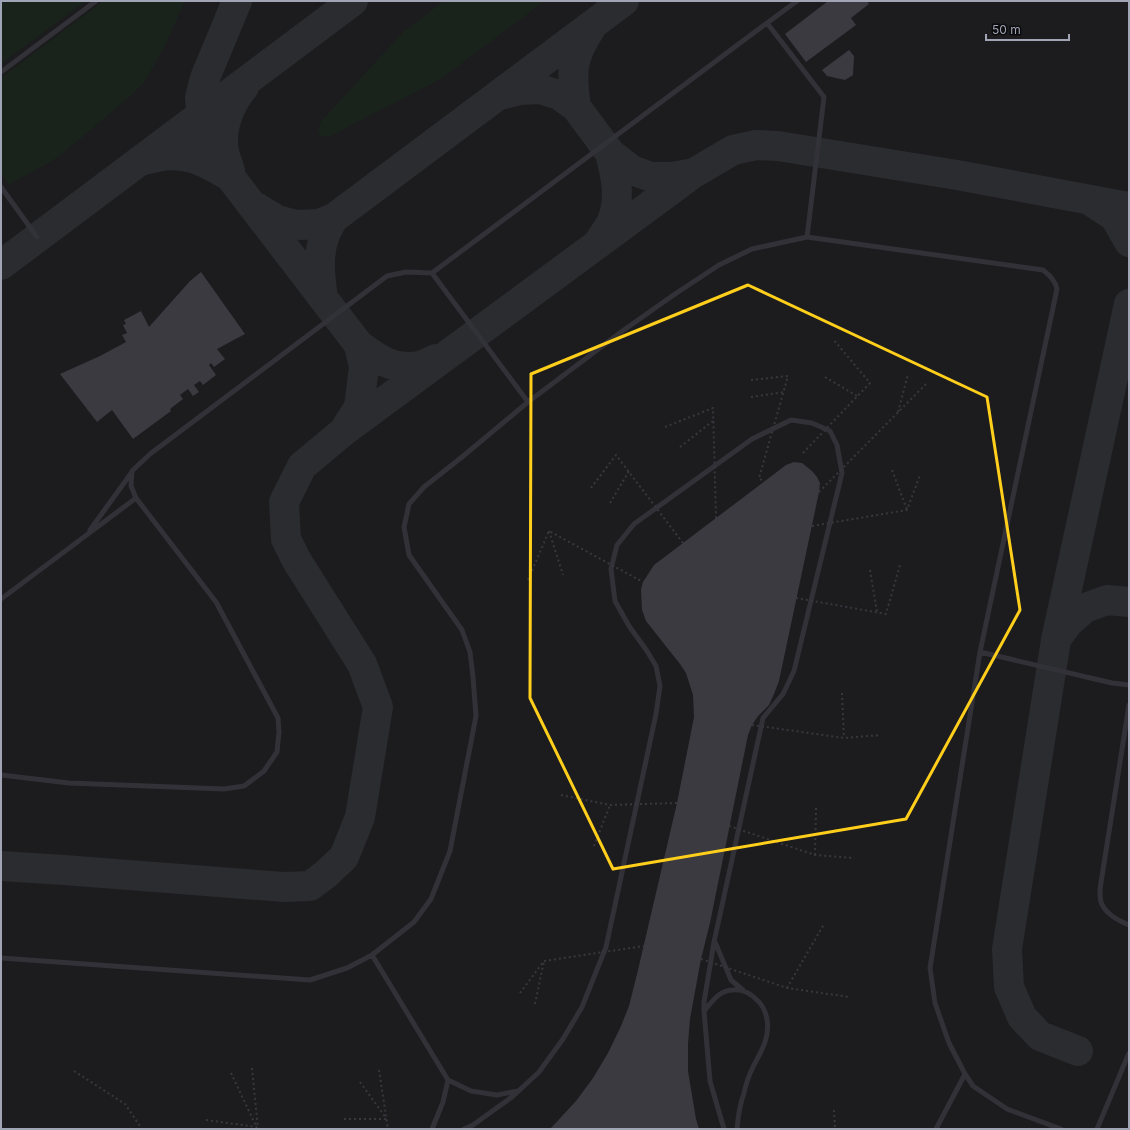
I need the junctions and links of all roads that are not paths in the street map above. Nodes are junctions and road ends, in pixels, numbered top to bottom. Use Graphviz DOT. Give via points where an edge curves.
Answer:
graph roads {
  1 [pos="96,1"];
  2 [pos="797,1"];
  3 [pos="767,23"];
  4 [pos="1,72"];
  5 [pos="1,187"];
  6 [pos="38,237"];
  7 [pos="807,237"];
  8 [pos="432,273"];
  9 [pos="528,402"];
  10 [pos="132,471"];
  11 [pos="136,498"];
  12 [pos="87,535"];
  13 [pos="1,598"];
  14 [pos="980,652"];
  15 [pos="1129,685"];
  16 [pos="1129,705"];
  17 [pos="1,775"];
  18 [pos="1129,926"];
  19 [pos="714,942"];
  20 [pos="372,955"];
  21 [pos="1,958"];
  22 [pos="743,990"];
  23 [pos="704,1011"];
  24 [pos="1129,1053"];
  25 [pos="965,1074"];
  26 [pos="448,1080"];
  27 [pos="518,1091"];
  28 [pos="432,1129"];
  29 [pos="464,1129"];
  30 [pos="724,1129"];
  31 [pos="737,1129"];
  32 [pos="936,1129"];
  33 [pos="1061,1129"];
  34 [pos="1097,1129"];
  1 -- 4 [label="lane"];
  2 -- 3 [label="lane"];
  3 -- 7 [label="lane" via="824,97"];
  3 -- 8 [label="lane"];
  5 -- 6 [label="lane"];
  7 -- 9 [label="lane" via="752,249 719,265 621,332"];
  7 -- 14 [label="lane" via="1043,270 1055,282 1057,289"];
  8 -- 9 [label="lane"];
  8 -- 10 [label="lane" via="406,272 387,276 150,454"];
  9 -- 20 [label="lane" via="424,487 409,504 404,527 409,555 462,630 470,652 476,716 450,851 431,898 414,922"];
  10 -- 11 [label="lane" via="131,486"];
  10 -- 12 [label="lane"];
  11 -- 12 [label="lane"];
  11 -- 17 [label="lane" via="216,602 278,718 277,752 264,771 244,786 224,789 68,783"];
  12 -- 13 [label="lane"];
  14 -- 15 [label="lane"];
  14 -- 25 [label="lane" via="930,968 935,1003 949,1043"];
  16 -- 18 [label="lane" via="1100,889 1101,902 1109,913"];
  19 -- 22 [label="lane" via="730,980"];
  19 -- 23 [label="lane"];
  19 -- 27 [label="lane" via="763,718 783,694 794,671 842,473 837,445 830,431 812,423 791,420 752,439 634,524 617,545 611,569 615,601 656,666 660,686 656,714 606,947 582,1007 563,1039 539,1072"];
  20 -- 21 [label="lane" via="347,968 310,980"];
  20 -- 26 [label="lane"];
  22 -- 23 [label="lane" via="722,992"];
  22 -- 31 [label="lane" via="761,1003 768,1026 766,1042 743,1094"];
  23 -- 30 [label="lane" via="710,1080"];
  24 -- 34 [label="lane"];
  25 -- 32 [label="lane"];
  25 -- 33 [label="lane" via="973,1086 1007,1108"];
  26 -- 27 [label="lane" via="471,1091 497,1094"];
  26 -- 28 [label="lane" via="443,1102"];
  27 -- 29 [label="lane"];
}
